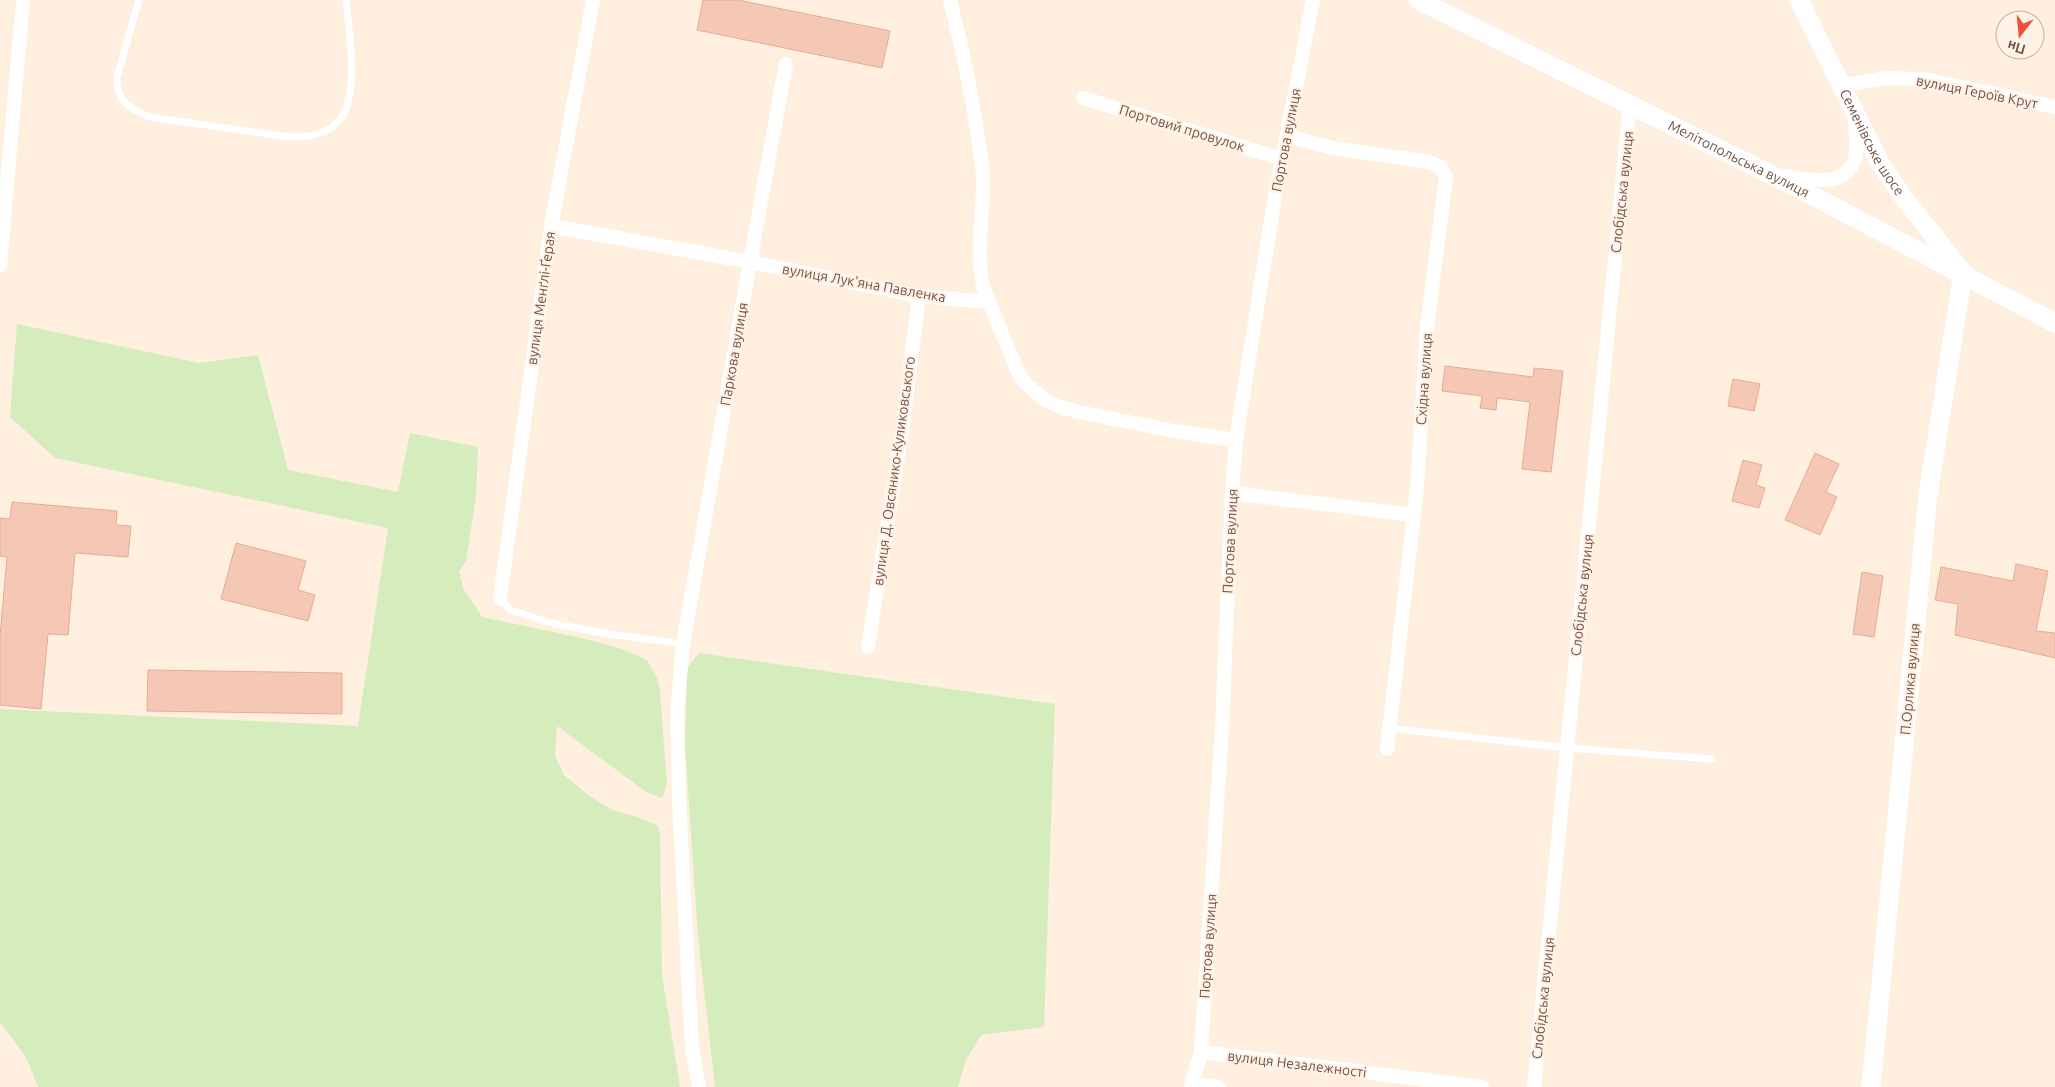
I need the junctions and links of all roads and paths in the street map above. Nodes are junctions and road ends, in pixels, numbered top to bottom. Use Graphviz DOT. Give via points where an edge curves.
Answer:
graph roads {
  1 [pos="23,0"];
  2 [pos="139,0"];
  3 [pos="346,0"];
  4 [pos="593,0"];
  5 [pos="950,0"];
  6 [pos="1313,0"];
  7 [pos="1418,0"];
  8 [pos="1799,0"];
  9 [pos="786,64"];
  10 [pos="1840,86"];
  11 [pos="1082,98"];
  12 [pos="1630,104"];
  13 [pos="2055,107"];
  14 [pos="1853,112"];
  15 [pos="1286,136"];
  16 [pos="1282,159"];
  17 [pos="1771,174"];
  18 [pos="551,226"];
  19 [pos="750,262"];
  20 [pos="0,265"];
  21 [pos="1963,274"];
  22 [pos="919,296"];
  23 [pos="990,302"];
  24 [pos="2055,323"];
  25 [pos="1236,440"];
  26 [pos="1232,493"];
  27 [pos="1413,515"];
  28 [pos="500,598"];
  29 [pos="683,644"];
  30 [pos="868,646"];
  31 [pos="1389,728"];
  32 [pos="1567,748"];
  33 [pos="1387,749"];
  34 [pos="1712,759"];
  35 [pos="1201,1052"];
  36 [pos="1191,1085"];
  37 [pos="699,1087"];
  38 [pos="1219,1087"];
  39 [pos="1482,1087"];
  40 [pos="1534,1087"];
  41 [pos="1871,1087"];
  1 -- 20 [label="street"];
  2 -- 3 [label="lane" via="117,77 121,98 129,107 149,117 309,137 325,132 337,123 350,94 352,57"];
  4 -- 18 [label="street, вулиця Менґлі-Ґерая"];
  5 -- 23 [label="street" via="982,168 980,247 983,284"];
  6 -- 15 [label="street, Портова вулиця"];
  7 -- 12 [label="street, Мелітопольська вулиця"];
  8 -- 10 [label="street, Семенівське шосе"];
  9 -- 19 [label="street, Паркова вулиця"];
  10 -- 13 [label="street, вулиця Героїв Крут" via="1886,78 1925,79"];
  10 -- 14 [label="street, Семенівське шосе"];
  11 -- 16 [label="street, Портовий провулок"];
  12 -- 17 [label="street, Мелітопольська вулиця"];
  12 -- 32 [label="street, Слобідська вулиця"];
  14 -- 17 [label="street" via="1856,154 1853,163 1840,177 1822,181"];
  14 -- 21 [label="street, Семенівське шосе" via="1881,165"];
  15 -- 16 [label="street, Портова вулиця"];
  15 -- 27 [label="street, Східна вулиця" via="1332,148 1429,162 1444,172 1446,185 1427,327"];
  16 -- 25 [label="street, Портова вулиця"];
  17 -- 21 [label="street, Мелітопольська вулиця"];
  18 -- 19 [label="street, вулиця Лук'яна Павленка"];
  18 -- 28 [label="street, вулиця Менґлі-Ґерая"];
  19 -- 22 [label="street, вулиця Лук'яна Павленка"];
  19 -- 29 [label="street, Паркова вулиця"];
  21 -- 24 [label="street, Мелітопольська вулиця"];
  21 -- 41 [label="street, П.Орлика вулиця" via="1928,495"];
  22 -- 23 [label="street, вулиця Лук'яна Павленка"];
  22 -- 30 [label="street, вулиця Д. Овсянико-Куликовського"];
  23 -- 25 [label="street" via="1018,372 1025,383 1045,400 1079,412 1174,432"];
  25 -- 26 [label="street, Портова вулиця"];
  26 -- 27 [label="street"];
  26 -- 35 [label="street, Портова вулиця" via="1222,728"];
  27 -- 31 [label="street, Східна вулиця"];
  28 -- 29 [label="lane" via="510,610 551,623"];
  29 -- 37 [label="street, Паркова вулиця" via="677,713 679,800 692,1047"];
  31 -- 32 [label="lane"];
  31 -- 33 [label="street, Східна вулиця"];
  32 -- 34 [label="lane"];
  32 -- 40 [label="street, Слобідська вулиця"];
  35 -- 36 [label="street, Портова вулиця"];
  35 -- 39 [label="street, вулиця Незалежності"];
  36 -- 38 [label="street"];
}
